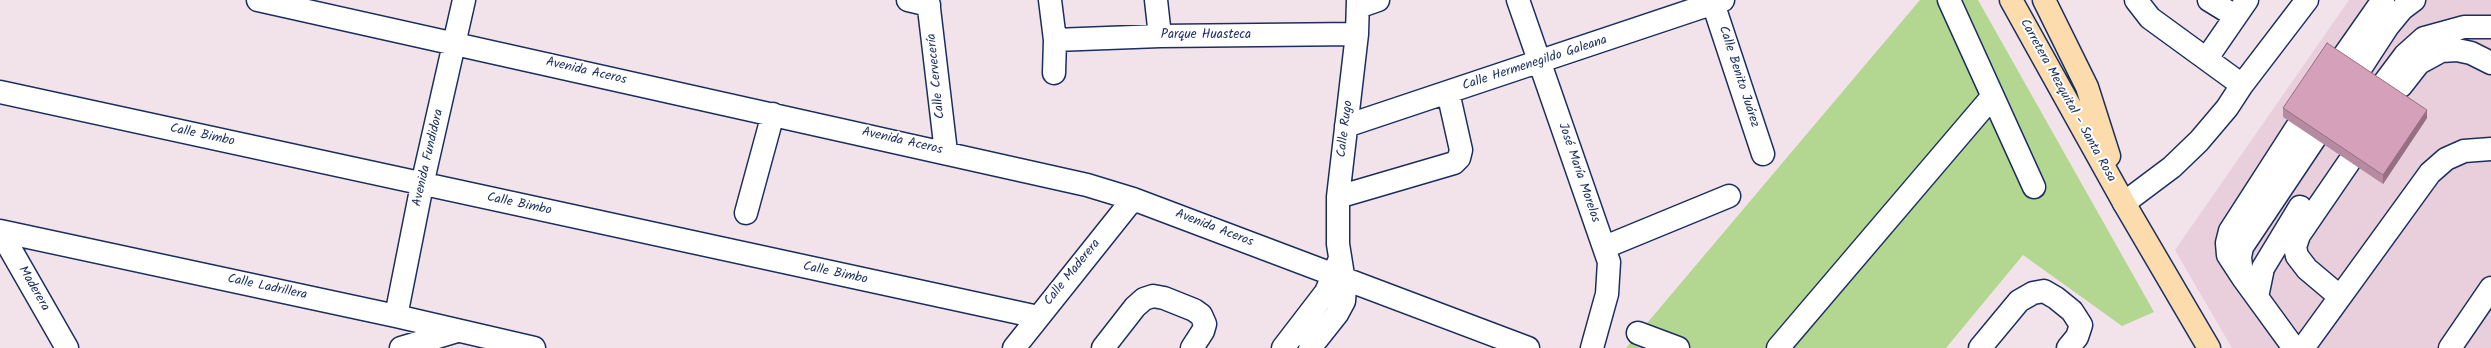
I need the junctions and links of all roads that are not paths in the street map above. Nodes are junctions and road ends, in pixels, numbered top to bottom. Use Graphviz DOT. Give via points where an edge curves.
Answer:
graph roads {
  1 [pos="258,0"];
  2 [pos="464,0"];
  3 [pos="908,0"];
  4 [pos="1050,0"];
  5 [pos="1156,0"];
  6 [pos="1518,0"];
  7 [pos="1949,0"];
  8 [pos="2011,0"];
  9 [pos="2044,0"];
  10 [pos="2136,0"];
  11 [pos="2209,0"];
  12 [pos="2307,0"];
  13 [pos="2383,0"];
  14 [pos="2414,0"];
  15 [pos="1717,1"];
  16 [pos="929,2"];
  17 [pos="1365,2"];
  18 [pos="2241,8"];
  19 [pos="2491,27"];
  20 [pos="1357,34"];
  21 [pos="1160,36"];
  22 [pos="1055,40"];
  23 [pos="455,43"];
  24 [pos="2207,58"];
  25 [pos="1539,62"];
  26 [pos="2491,63"];
  27 [pos="1054,73"];
  28 [pos="2242,85"];
  29 [pos="0,92"];
  30 [pos="1448,92"];
  31 [pos="1992,97"];
  32 [pos="773,114"];
  33 [pos="1346,126"];
  34 [pos="2306,133"];
  35 [pos="2491,149"];
  36 [pos="946,152"];
  37 [pos="1763,154"];
  38 [pos="422,184"];
  39 [pos="2034,187"];
  40 [pos="1729,196"];
  41 [pos="1338,197"];
  42 [pos="1133,199"];
  43 [pos="2124,203"];
  44 [pos="746,212"];
  45 [pos="0,231"];
  46 [pos="1605,247"];
  47 [pos="1339,270"];
  48 [pos="2491,288"];
  49 [pos="2340,296"];
  50 [pos="2257,297"];
  51 [pos="396,316"];
  52 [pos="1038,317"];
  53 [pos="458,331"];
  54 [pos="1638,332"];
  55 [pos="62,347"];
  56 [pos="401,348"];
  57 [pos="534,348"];
  58 [pos="1014,348"];
  59 [pos="1104,348"];
  60 [pos="1192,348"];
  61 [pos="1283,348"];
  62 [pos="1310,348"];
  63 [pos="1528,348"];
  64 [pos="1592,348"];
  65 [pos="1678,348"];
  66 [pos="1778,348"];
  67 [pos="1980,348"];
  68 [pos="2068,348"];
  69 [pos="2209,348"];
  70 [pos="2294,348"];
  71 [pos="2303,348"];
  72 [pos="2450,348"];
  1 -- 23 [label="street, Avenida Aceros"];
  2 -- 23 [label="street, Avenida Fundidora"];
  3 -- 16 [label="street"];
  4 -- 22 [label="street"];
  5 -- 21 [label="street"];
  6 -- 25 [label="street, José María Morelos"];
  7 -- 31 [label="street"];
  8 -- 43 [label="main road, Carretera Mezquital - Santa Rosa"];
  9 -- 43 [label="main road, Carretera Mezquital - Santa Rosa" via="2087,87"];
  10 -- 24 [label="street" via="2150,18"];
  11 -- 18 [label="street"];
  12 -- 28 [label="street"];
  13 -- 14 [label="street" via="2349,66 2402,9"];
  15 -- 25 [label="street, Calle Hermenegildo Galeana"];
  15 -- 37 [label="street, Calle Benito Juárez"];
  16 -- 36 [label="street, Calle Cervecería"];
  17 -- 20 [label="street, Calle Rugo"];
  18 -- 24 [label="street"];
  19 -- 26 [label="street" via="2464,28 2424,38 2405,55 2387,92 2419,63 2441,52 2457,50 2471,53"];
  20 -- 21 [label="street, Parque Huasteca"];
  20 -- 33 [label="street, Calle Rugo"];
  21 -- 22 [label="street, Parque Huasteca"];
  22 -- 27 [label="street"];
  23 -- 32 [label="street, Avenida Aceros"];
  23 -- 38 [label="street, Avenida Fundidora"];
  24 -- 28 [label="street"];
  25 -- 30 [label="street, Calle Hermenegildo Galeana"];
  25 -- 46 [label="street, José María Morelos"];
  28 -- 43 [label="street" via="2227,108 2199,141 2172,167"];
  29 -- 38 [label="street, Calle Bimbo"];
  30 -- 33 [label="street, Calle Hermenegildo Galeana"];
  30 -- 41 [label="street" via="1461,150 1459,158 1454,163"];
  31 -- 39 [label="street"];
  31 -- 66 [label="street"];
  32 -- 36 [label="street, Avenida Aceros"];
  32 -- 44 [label="street"];
  33 -- 41 [label="street, Calle Rugo"];
  34 -- 50 [label="street" via="2230,231 2228,255"];
  35 -- 49 [label="street" via="2464,151 2446,159 2430,173"];
  36 -- 42 [label="street, Avenida Aceros" via="1087,185"];
  38 -- 51 [label="street, Avenida Fundidora"];
  38 -- 52 [label="street, Calle Bimbo"];
  40 -- 46 [label="street"];
  41 -- 47 [label="street, Calle Rugo"];
  42 -- 47 [label="street, Avenida Aceros"];
  42 -- 52 [label="street, Calle Maderera"];
  43 -- 69 [label="main road, Carretera Mezquital - Santa Rosa"];
  45 -- 51 [label="street, Calle Ladrillera"];
  45 -- 55 [label="street, Maderera"];
  46 -- 64 [label="street, José María Morelos" via="1610,278"];
  47 -- 61 [label="street" via="1326,292"];
  47 -- 62 [label="street, Calle Rugo" via="1344,301 1338,314"];
  47 -- 63 [label="street, Avenida Aceros"];
  48 -- 72 [label="street"];
  49 -- 50 [label="street" via="2307,268 2297,256 2295,247 2343,157 2269,255 2263,268"];
  49 -- 71 [label="street"];
  50 -- 70 [label="street"];
  51 -- 53 [label="street, Calle Ladrillera"];
  52 -- 58 [label="street, Calle Maderera"];
  53 -- 56 [label="street"];
  53 -- 57 [label="street, Calle Ladrillera"];
  54 -- 65 [label="street"];
  59 -- 60 [label="street" via="1135,307 1144,298 1153,296 1164,298 1201,315 1205,324 1204,331"];
  67 -- 68 [label="street" via="2019,301 2033,293 2044,291 2072,311 2081,325 2077,337"];
}
